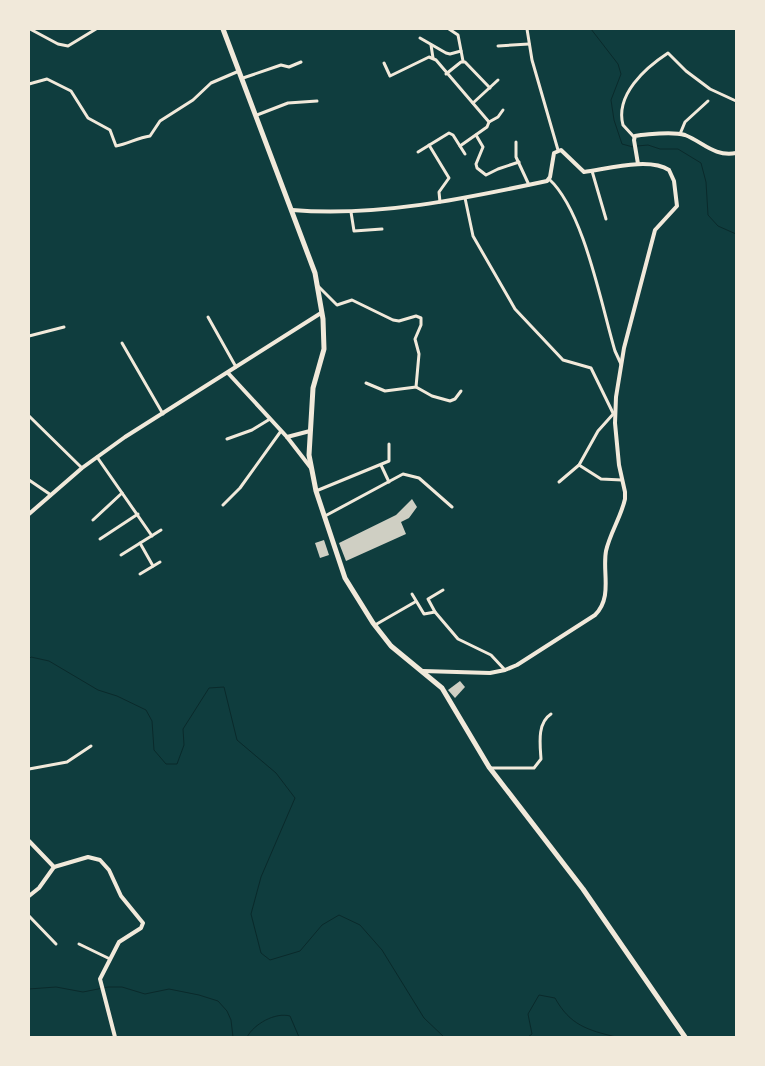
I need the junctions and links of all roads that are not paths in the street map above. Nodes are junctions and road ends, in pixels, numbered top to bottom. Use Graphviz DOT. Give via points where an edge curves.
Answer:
graph roads {
  1 [pos="30,29"];
  2 [pos="96,29"];
  3 [pos="223,29"];
  4 [pos="449,29"];
  5 [pos="527,29"];
  6 [pos="83,30"];
  7 [pos="86,35"];
  8 [pos="420,38"];
  9 [pos="529,44"];
  10 [pos="431,45"];
  11 [pos="498,46"];
  12 [pos="461,51"];
  13 [pos="433,58"];
  14 [pos="463,61"];
  15 [pos="301,62"];
  16 [pos="384,63"];
  17 [pos="239,70"];
  18 [pos="446,74"];
  19 [pos="243,78"];
  20 [pos="498,80"];
  21 [pos="29,84"];
  22 [pos="490,88"];
  23 [pos="317,101"];
  24 [pos="708,101"];
  25 [pos="736,101"];
  26 [pos="473,103"];
  27 [pos="503,110"];
  28 [pos="257,115"];
  29 [pos="488,122"];
  30 [pos="680,134"];
  31 [pos="476,135"];
  32 [pos="634,137"];
  33 [pos="516,142"];
  34 [pos="429,145"];
  35 [pos="460,146"];
  36 [pos="558,150"];
  37 [pos="418,152"];
  38 [pos="736,153"];
  39 [pos="465,154"];
  40 [pos="519,162"];
  41 [pos="638,164"];
  42 [pos="592,171"];
  43 [pos="549,179"];
  44 [pos="529,185"];
  45 [pos="465,198"];
  46 [pos="440,202"];
  47 [pos="292,210"];
  48 [pos="351,212"];
  49 [pos="606,219"];
  50 [pos="382,229"];
  51 [pos="318,286"];
  52 [pos="321,313"];
  53 [pos="208,317"];
  54 [pos="64,327"];
  55 [pos="29,336"];
  56 [pos="122,343"];
  57 [pos="622,365"];
  58 [pos="236,367"];
  59 [pos="228,373"];
  60 [pos="366,384"];
  61 [pos="416,387"];
  62 [pos="461,391"];
  63 [pos="614,412"];
  64 [pos="163,414"];
  65 [pos="29,416"];
  66 [pos="270,419"];
  67 [pos="281,431"];
  68 [pos="310,431"];
  69 [pos="287,437"];
  70 [pos="227,439"];
  71 [pos="389,444"];
  72 [pos="97,457"];
  73 [pos="381,465"];
  74 [pos="579,465"];
  75 [pos="82,468"];
  76 [pos="311,468"];
  77 [pos="29,480"];
  78 [pos="622,480"];
  79 [pos="389,482"];
  80 [pos="559,482"];
  81 [pos="316,491"];
  82 [pos="122,493"];
  83 [pos="51,495"];
  84 [pos="223,505"];
  85 [pos="452,507"];
  86 [pos="29,514"];
  87 [pos="138,514"];
  88 [pos="324,516"];
  89 [pos="93,520"];
  90 [pos="161,530"];
  91 [pos="152,536"];
  92 [pos="100,539"];
  93 [pos="140,543"];
  94 [pos="121,555"];
  95 [pos="160,562"];
  96 [pos="153,566"];
  97 [pos="140,574"];
  98 [pos="443,590"];
  99 [pos="412,594"];
  100 [pos="415,602"];
  101 [pos="435,612"];
  102 [pos="375,625"];
  103 [pos="505,670"];
  104 [pos="423,671"];
  105 [pos="551,714"];
  106 [pos="91,746"];
  107 [pos="488,768"];
  108 [pos="29,769"];
  109 [pos="29,841"];
  110 [pos="54,866"];
  111 [pos="29,896"];
  112 [pos="29,916"];
  113 [pos="56,944"];
  114 [pos="79,944"];
  115 [pos="110,959"];
  116 [pos="115,1037"];
  117 [pos="686,1037"];
  1 -- 7 [label="street" via="63,46 73,44"];
  2 -- 7 [label="street"];
  3 -- 17 [label="highway"];
  4 -- 12 [label="street" via="458,35"];
  5 -- 9 [label="street"];
  6 -- 7 [label="street"];
  8 -- 10 [label="street"];
  9 -- 11 [label="street"];
  9 -- 36 [label="street"];
  10 -- 12 [label="street" via="450,54"];
  10 -- 13 [label="street"];
  12 -- 14 [label="street"];
  13 -- 16 [label="street" via="426,58 390,76"];
  13 -- 18 [label="street"];
  14 -- 18 [label="street"];
  14 -- 22 [label="street"];
  15 -- 19 [label="street" via="288,67 280,65"];
  17 -- 19 [label="highway"];
  17 -- 21 [label="street" via="211,83 193,100 160,121 150,136 116,146 110,130 88,118 67,88 47,79"];
  18 -- 26 [label="street"];
  19 -- 28 [label="highway"];
  20 -- 22 [label="street"];
  22 -- 26 [label="street"];
  23 -- 28 [label="street" via="288,103"];
  24 -- 30 [label="street" via="685,122"];
  25 -- 32 [label="street" via="710,89 686,72 668,53 638,76 623,105 623,125"];
  26 -- 29 [label="street"];
  27 -- 29 [label="street"];
  28 -- 47 [label="highway"];
  29 -- 31 [label="street" via="487,127"];
  30 -- 32 [label="street"];
  30 -- 38 [label="street" via="721,154"];
  31 -- 35 [label="street"];
  31 -- 40 [label="street" via="482,147 476,164 481,172 486,175"];
  32 -- 41 [label="street"];
  33 -- 40 [label="street" via="515,153"];
  34 -- 35 [label="street" via="449,133"];
  34 -- 37 [label="street"];
  34 -- 46 [label="street" via="449,178 439,192"];
  35 -- 39 [label="street"];
  36 -- 42 [label="street" via="564,151 581,170"];
  36 -- 43 [label="street" via="552,156"];
  40 -- 44 [label="street"];
  41 -- 42 [label="street"];
  41 -- 57 [label="street" via="668,170 678,202 653,236"];
  42 -- 49 [label="street"];
  43 -- 44 [label="street"];
  43 -- 57 [label="street" via="562,192 586,249 615,351"];
  44 -- 45 [label="street"];
  45 -- 46 [label="street"];
  45 -- 63 [label="street" via="473,236 510,303 563,360 592,368"];
  46 -- 48 [label="street"];
  47 -- 48 [label="street"];
  47 -- 51 [label="highway"];
  48 -- 50 [label="street" via="354,230"];
  51 -- 52 [label="highway"];
  51 -- 61 [label="street" via="337,305 352,300 393,320 419,316 421,325 415,339 419,354"];
  52 -- 58 [label="street"];
  52 -- 68 [label="highway" via="324,349 315,379"];
  53 -- 58 [label="street"];
  54 -- 55 [label="street"];
  56 -- 64 [label="street"];
  57 -- 63 [label="street"];
  58 -- 59 [label="street"];
  59 -- 64 [label="street"];
  59 -- 66 [label="street"];
  60 -- 61 [label="street" via="384,391"];
  61 -- 62 [label="street" via="450,401"];
  63 -- 74 [label="street"];
  63 -- 78 [label="street"];
  64 -- 72 [label="street"];
  65 -- 75 [label="street"];
  66 -- 67 [label="street"];
  66 -- 70 [label="street"];
  67 -- 69 [label="street"];
  67 -- 84 [label="street" via="240,488"];
  68 -- 69 [label="street"];
  68 -- 76 [label="highway"];
  69 -- 76 [label="street"];
  71 -- 73 [label="street" via="390,459"];
  72 -- 75 [label="street"];
  72 -- 82 [label="street"];
  73 -- 79 [label="street"];
  73 -- 81 [label="street"];
  74 -- 78 [label="street" via="602,479"];
  74 -- 80 [label="street"];
  75 -- 83 [label="street"];
  76 -- 81 [label="highway"];
  77 -- 83 [label="street"];
  78 -- 103 [label="street" via="625,499 607,548 605,594 599,611"];
  79 -- 85 [label="street" via="403,474 415,476"];
  79 -- 88 [label="street"];
  81 -- 88 [label="highway"];
  82 -- 87 [label="street"];
  82 -- 89 [label="street"];
  83 -- 86 [label="street"];
  87 -- 91 [label="street"];
  87 -- 92 [label="street"];
  88 -- 102 [label="highway" via="345,578"];
  90 -- 91 [label="street"];
  91 -- 93 [label="street"];
  93 -- 94 [label="street"];
  93 -- 96 [label="street"];
  95 -- 96 [label="street"];
  96 -- 97 [label="street"];
  98 -- 101 [label="street" via="428,599"];
  99 -- 100 [label="street"];
  100 -- 101 [label="street" via="425,615"];
  100 -- 102 [label="street"];
  101 -- 103 [label="street" via="458,638 491,655"];
  102 -- 104 [label="highway" via="391,646"];
  103 -- 104 [label="street"];
  104 -- 107 [label="highway" via="450,699"];
  105 -- 107 [label="street" via="544,721 541,758 534,768"];
  106 -- 108 [label="street" via="67,762"];
  107 -- 117 [label="highway" via="583,889"];
  109 -- 110 [label="street"];
  110 -- 111 [label="street" via="39,888"];
  110 -- 115 [label="street" via="82,858 96,858 106,865 127,905 140,917 143,924 119,942"];
  112 -- 113 [label="street"];
  114 -- 115 [label="street"];
  115 -- 116 [label="street" via="100,983"];
}
